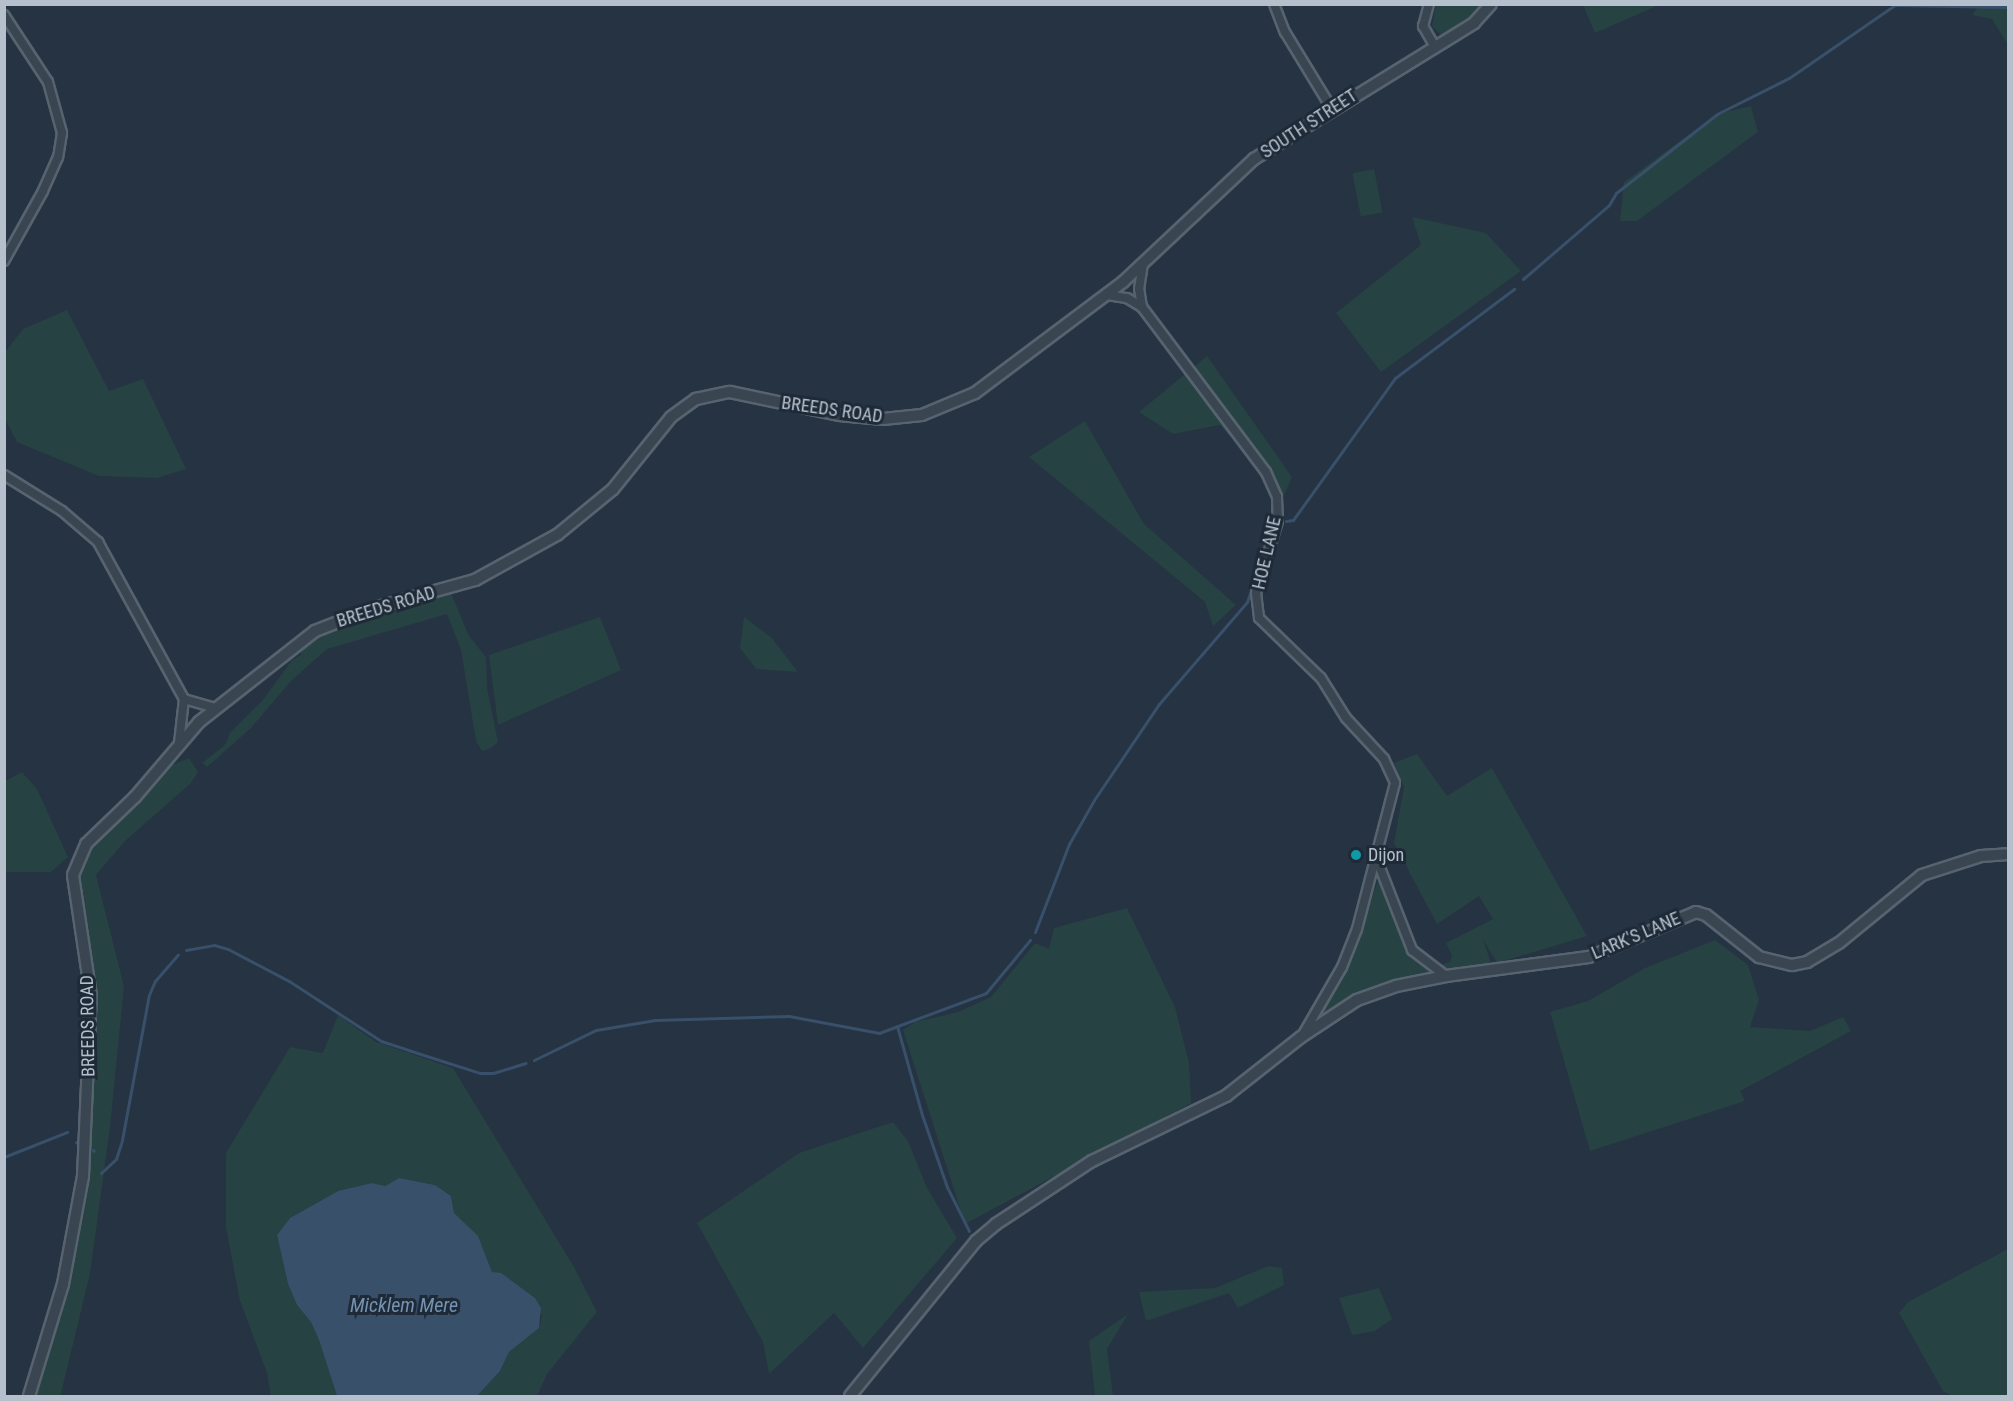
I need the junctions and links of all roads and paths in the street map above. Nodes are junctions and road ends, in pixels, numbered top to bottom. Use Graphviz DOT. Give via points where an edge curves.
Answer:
graph roads {
  1 [pos="1274,4"];
  2 [pos="1429,4"];
  3 [pos="1491,4"];
  4 [pos="4,15"];
  5 [pos="1435,47"];
  6 [pos="1332,109"];
  7 [pos="4,261"];
  8 [pos="1143,265"];
  9 [pos="1107,295"];
  10 [pos="1142,307"];
  11 [pos="4,475"];
  12 [pos="184,699"];
  13 [pos="215,708"];
  14 [pos="179,743"];
  15 [pos="2008,854"];
  16 [pos="1377,860"];
  17 [pos="1446,976"];
  18 [pos="1301,1037"];
  19 [pos="29,1396"];
  20 [pos="850,1396"];
  1 -- 6 [label="street" via="1285,32"];
  2 -- 5 [label="street" via="1423,26"];
  3 -- 5 [label="street, SOUTH STREET" via="1474,23"];
  4 -- 7 [label="street" via="48,82 62,133 58,157 43,191"];
  5 -- 6 [label="street, SOUTH STREET"];
  6 -- 8 [label="street, SOUTH STREET" via="1227,181"];
  8 -- 9 [label="street, BREEDS ROAD"];
  8 -- 10 [label="street" via="1139,289"];
  9 -- 10 [label="street" via="1127,298"];
  9 -- 13 [label="street, BREEDS ROAD" via="975,393 922,415 883,419 850,416 730,392 696,399 671,417 613,489 548,541 475,580 374,608 315,631"];
  10 -- 16 [label="street, HOE LANE" via="1266,472 1277,497 1278,521 1256,607 1265,625 1321,678 1346,718 1384,759 1392,775 1394,796"];
  11 -- 12 [label="street" via="62,511 98,542"];
  12 -- 13 [label="street"];
  12 -- 14 [label="street"];
  13 -- 14 [label="street, BREEDS ROAD"];
  14 -- 19 [label="street, BREEDS ROAD" via="135,797 86,844 72,875 91,996 84,1176 61,1294"];
  15 -- 17 [label="street, LARK'S LANE" via="1981,856 1922,875 1839,943 1806,962 1792,965 1759,957 1706,915 1696,912 1589,957"];
  16 -- 17 [label="street" via="1412,950"];
  16 -- 18 [label="street, HOE LANE" via="1342,967"];
  17 -- 18 [label="street, LARK'S LANE" via="1366,996"];
  18 -- 20 [label="street, LARK'S LANE" via="1226,1096 1092,1161 996,1224 976,1241"];
}
